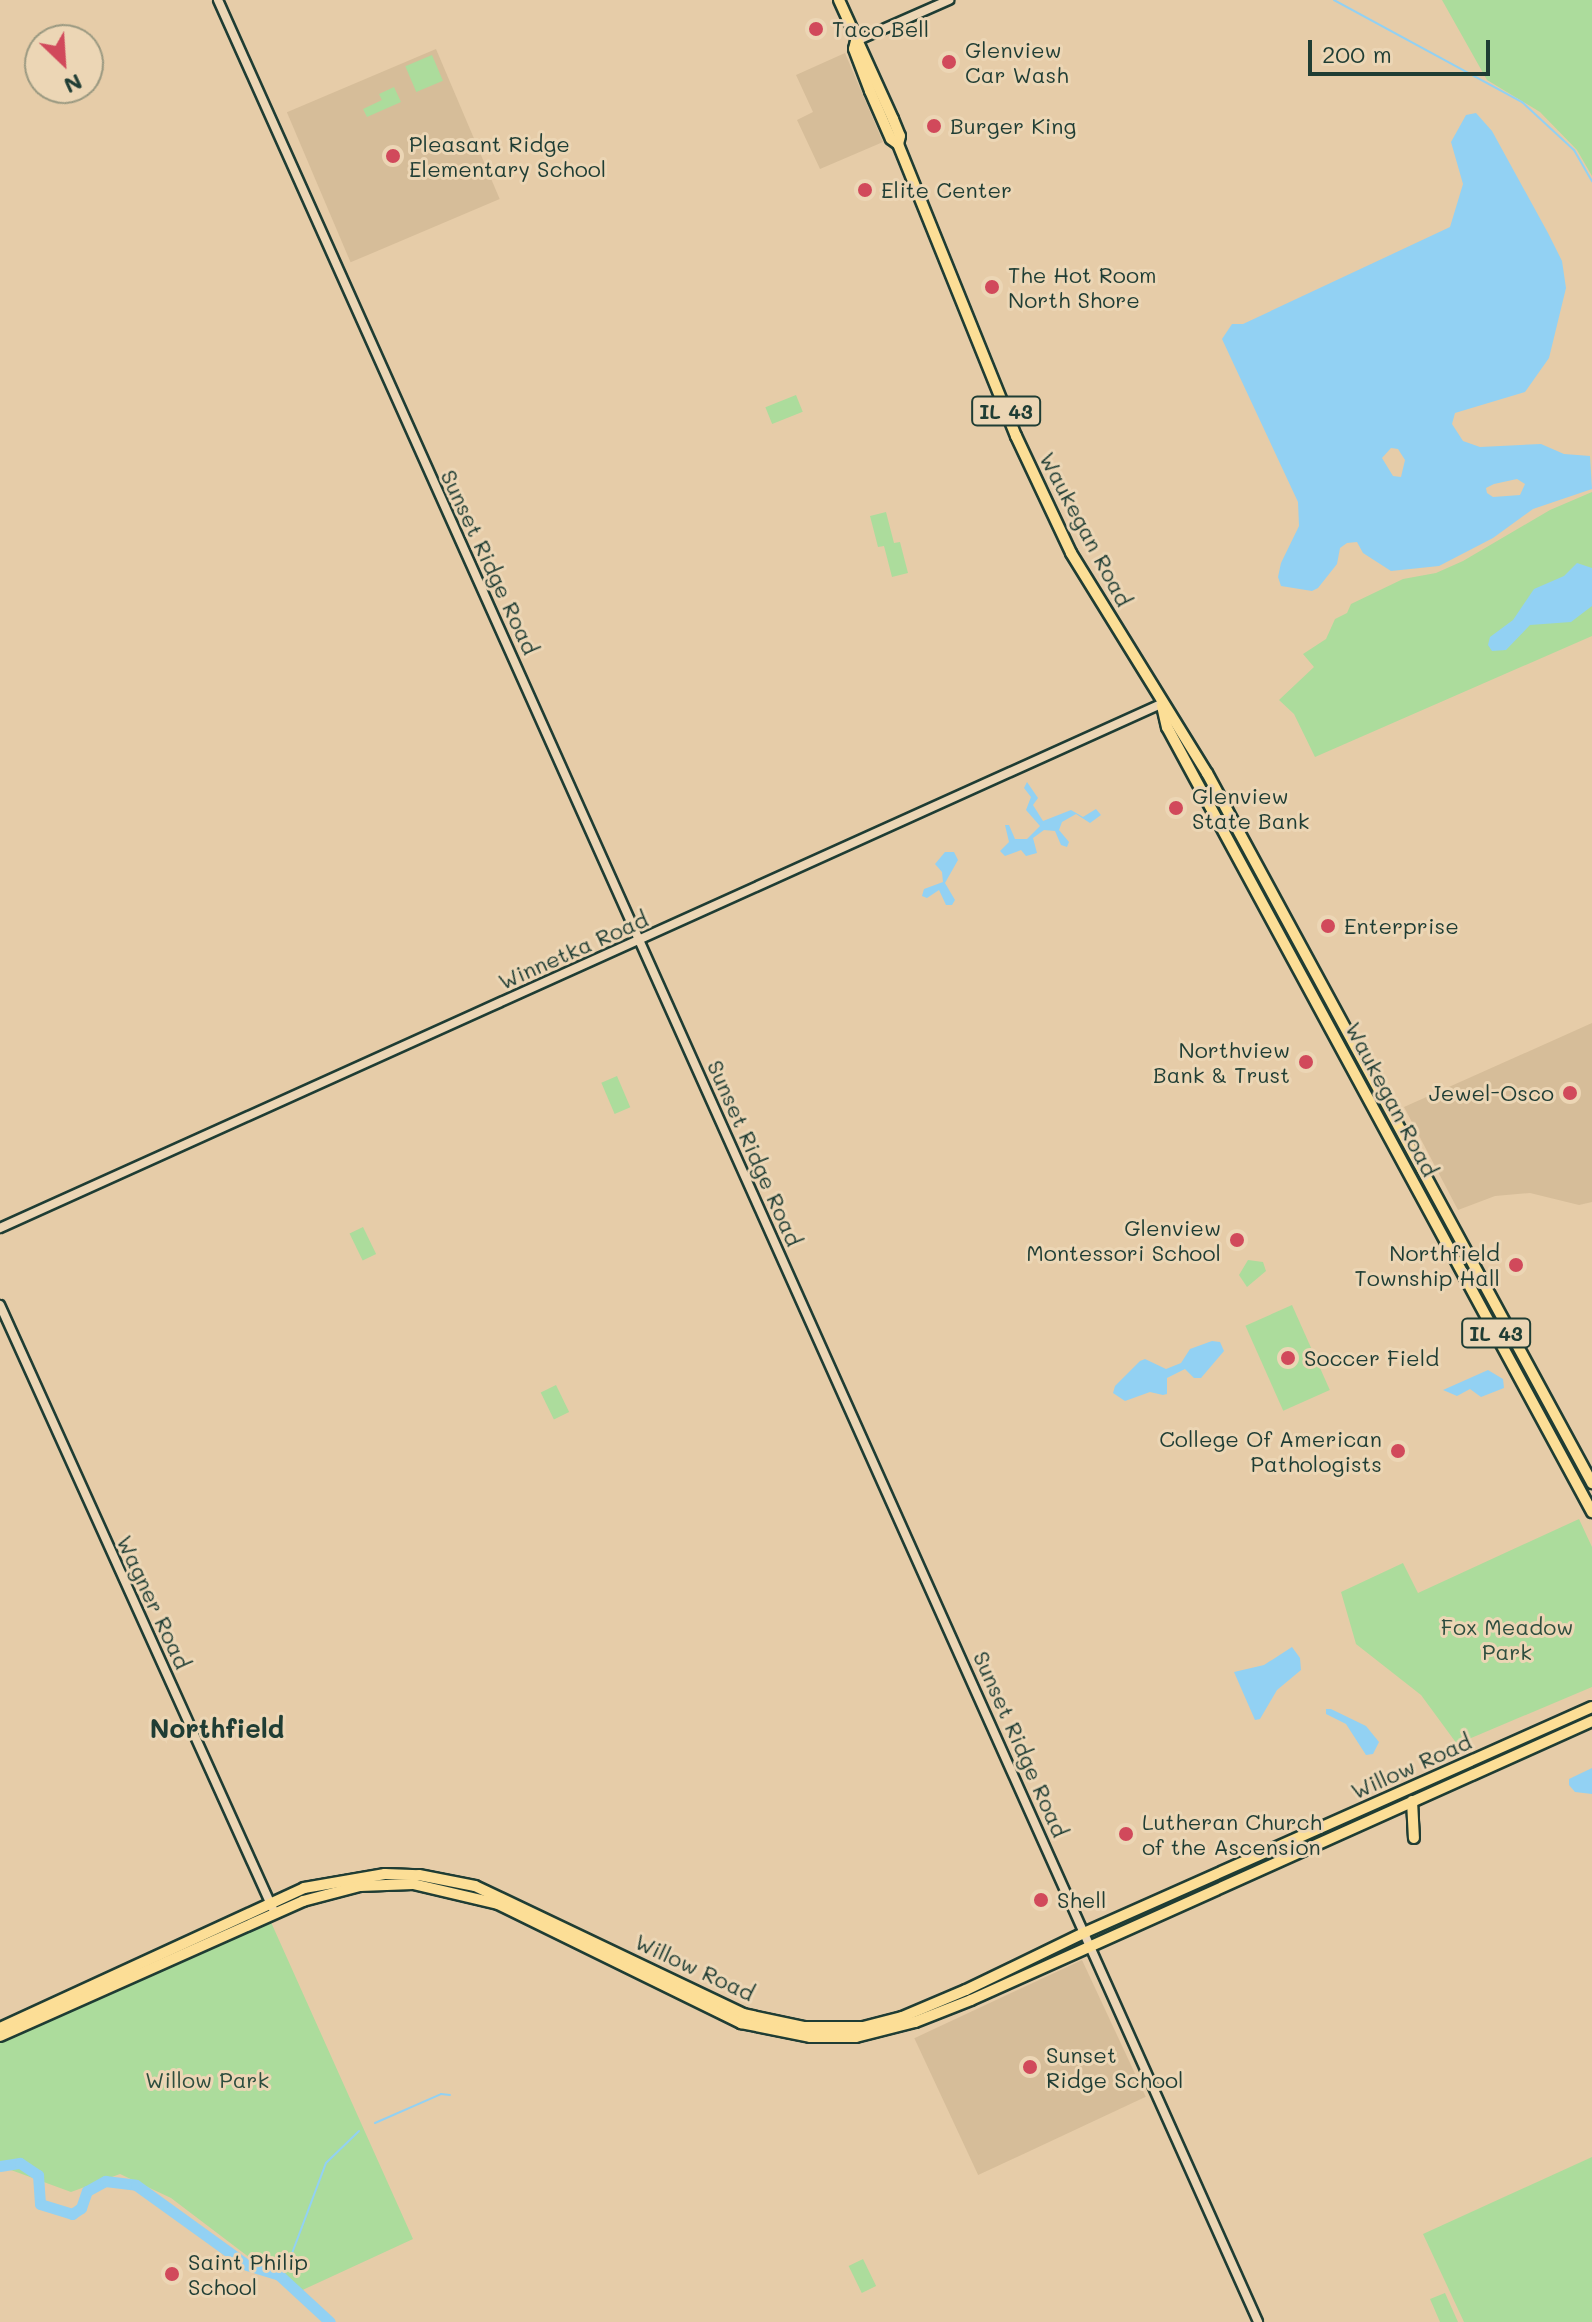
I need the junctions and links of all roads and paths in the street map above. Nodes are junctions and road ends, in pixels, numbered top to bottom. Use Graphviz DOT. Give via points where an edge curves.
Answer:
graph roads {
  1 [pos="218,0"];
  2 [pos="839,0"];
  3 [pos="949,0"];
  4 [pos="856,41"];
  5 [pos="1161,704"];
  6 [pos="640,939"];
  7 [pos="1379,1104"];
  8 [pos="0,1228"];
  9 [pos="0,1305"];
  10 [pos="1592,1483"];
  11 [pos="1592,1512"];
  12 [pos="1592,1707"];
  13 [pos="1592,1721"];
  14 [pos="1412,1801"];
  15 [pos="1414,1838"];
  16 [pos="273,1909"];
  17 [pos="1086,1932"];
  18 [pos="1091,1944"];
  19 [pos="0,2028"];
  20 [pos="0,2036"];
  21 [pos="1258,2322"];
  1 -- 6 [label="street, Sunset Ridge Road"];
  2 -- 4 [label="main road, Waukegan Road / IL 43"];
  3 -- 4 [label="street"];
  4 -- 5 [label="main road, Waukegan Road / IL 43" via="860,64 1039,489"];
  5 -- 6 [label="street, Winnetka Road"];
  5 -- 7 [label="main road, Waukegan Road / IL 43" via="1178,722 1207,773"];
  6 -- 8 [label="street, Winnetka Road"];
  6 -- 17 [label="street, Sunset Ridge Road"];
  7 -- 10 [label="main road, Waukegan Road / IL 43"];
  7 -- 11 [label="main road, Waukegan Road / IL 43"];
  9 -- 16 [label="street, Wagner Road"];
  12 -- 17 [label="main road, Willow Road"];
  13 -- 14 [label="main road, Willow Road"];
  14 -- 15 [label="main road"];
  14 -- 18 [label="main road, Willow Road"];
  16 -- 17 [label="main road, Willow Road" via="331,1881 385,1874 449,1880 510,1900 743,2014 777,2024 827,2028 863,2027 902,2017"];
  16 -- 18 [label="main road, Willow Road" via="360,1886 413,1884 460,1892 498,1904 716,2014 810,2037 856,2037 915,2022"];
  16 -- 19 [label="main road, Willow Road"];
  16 -- 20 [label="main road, Willow Road"];
  17 -- 18 [label="street, Sunset Ridge Road"];
  18 -- 21 [label="street, Sunset Ridge Road"];
}
